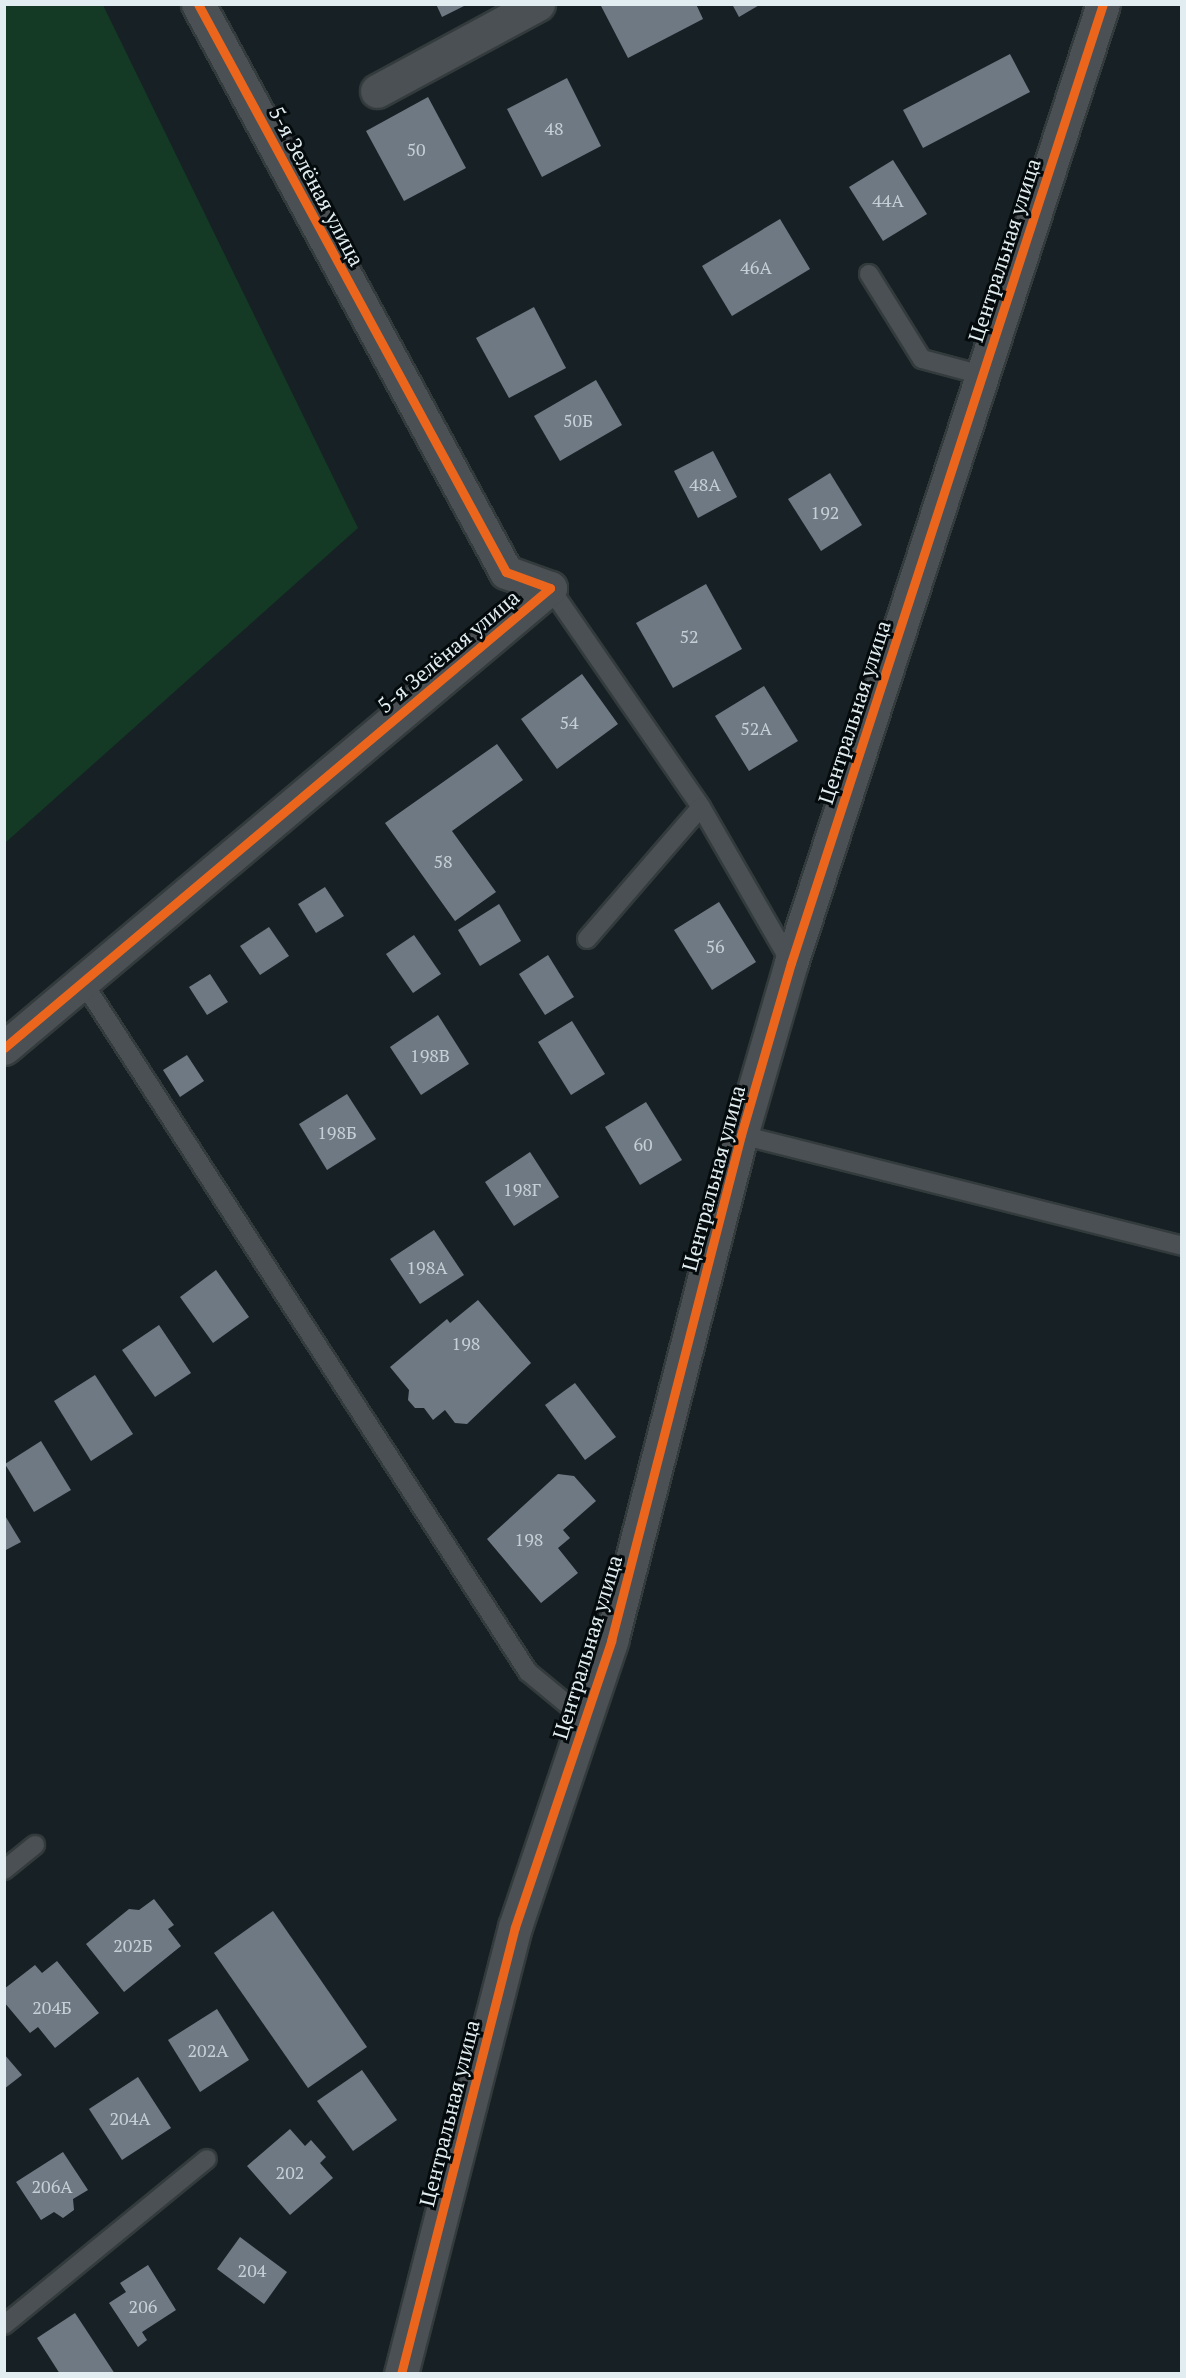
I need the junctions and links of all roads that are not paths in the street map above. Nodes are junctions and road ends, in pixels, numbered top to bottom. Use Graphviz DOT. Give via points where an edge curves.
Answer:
graph roads {
  1 [pos="198,4"];
  2 [pos="538,4"];
  3 [pos="1103,4"];
  4 [pos="377,91"];
  5 [pos="869,274"];
  6 [pos="982,375"];
  7 [pos="550,588"];
  8 [pos="701,807"];
  9 [pos="587,939"];
  10 [pos="791,963"];
  11 [pos="83,982"];
  12 [pos="4,1047"];
  13 [pos="741,1135"];
  14 [pos="1182,1246"];
  15 [pos="585,1719"];
  16 [pos="35,1845"];
  17 [pos="4,1870"];
  18 [pos="207,2159"];
  19 [pos="4,2325"];
  20 [pos="401,2373"];
  1 -- 7 [label="street, 5-я Зелёная улица" via="506,572"];
  2 -- 4 [label="street"];
  3 -- 6 [label="street, Центральная улица"];
  5 -- 6 [label="lane" via="922,359"];
  6 -- 10 [label="street, Центральная улица"];
  7 -- 8 [label="lane, 5-я Зелёная улица"];
  7 -- 11 [label="street, 5-я Зелёная улица"];
  8 -- 9 [label="lane"];
  8 -- 10 [label="lane, 5-я Зелёная улица"];
  10 -- 13 [label="street, Центральная улица"];
  11 -- 12 [label="street, 5-я Зелёная улица"];
  11 -- 15 [label="lane" via="528,1672"];
  13 -- 14 [label="lane"];
  13 -- 15 [label="street, Центральная улица" via="611,1641"];
  15 -- 20 [label="street, Центральная улица" via="515,1928"];
  16 -- 17 [label="lane"];
  18 -- 19 [label="lane"];
}
